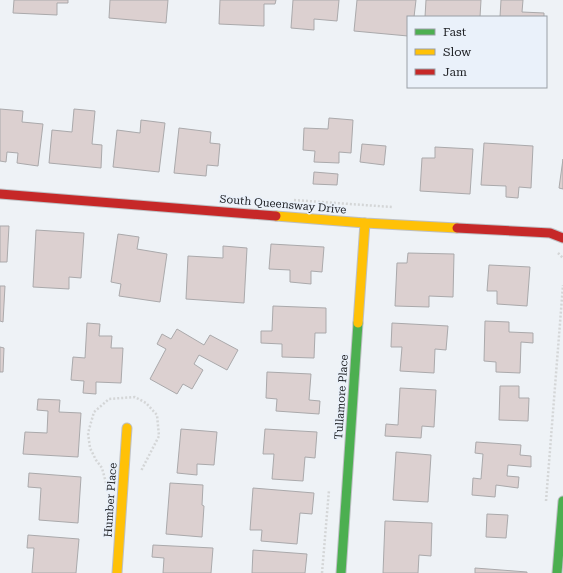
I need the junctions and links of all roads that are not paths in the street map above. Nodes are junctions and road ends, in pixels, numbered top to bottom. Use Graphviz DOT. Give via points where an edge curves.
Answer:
graph roads {
  1 [pos="0,194"];
  2 [pos="365,223"];
  3 [pos="563,238"];
  4 [pos="126,428"];
  5 [pos="563,501"];
  6 [pos="117,573"];
  7 [pos="341,573"];
  8 [pos="557,573"];
  1 -- 2 [label="street, South Queensway Drive"];
  2 -- 3 [label="street, South Queensway Drive" via="550,233"];
  2 -- 7 [label="street, Tullamore Place"];
  4 -- 6 [label="street, Humber Place"];
  5 -- 8 [label="street"];
}
